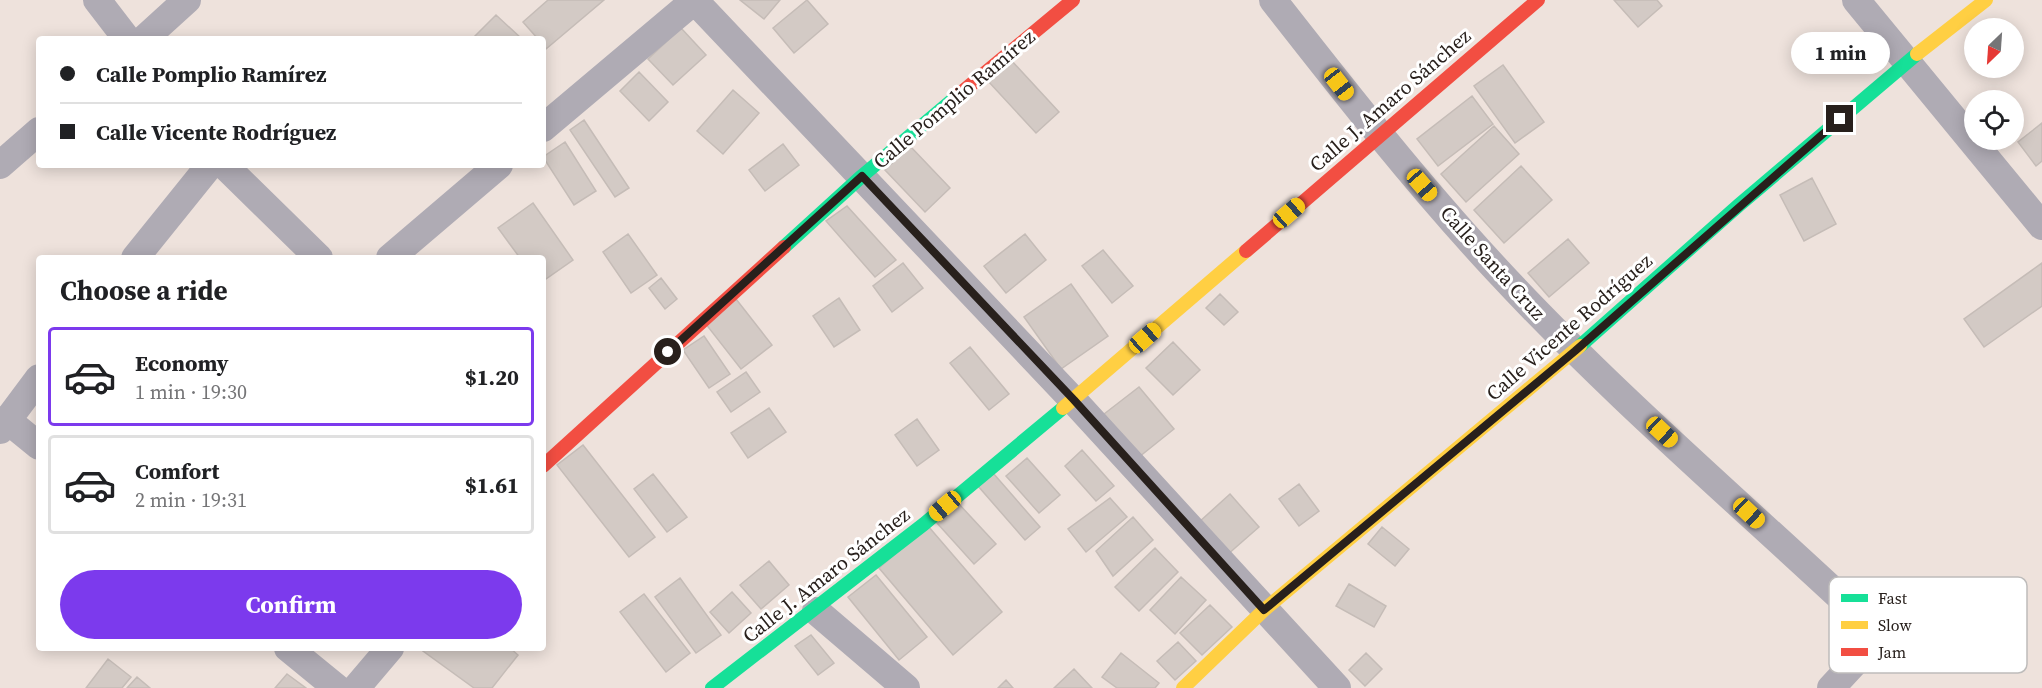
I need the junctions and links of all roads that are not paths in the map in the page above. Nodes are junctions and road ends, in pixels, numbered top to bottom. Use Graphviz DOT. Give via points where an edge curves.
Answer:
graph roads {
  1 [pos="97,0"];
  2 [pos="188,0"];
  3 [pos="694,0"];
  4 [pos="1073,0"];
  5 [pos="1273,0"];
  6 [pos="1538,0"];
  7 [pos="1856,0"];
  8 [pos="1986,0"];
  9 [pos="125,36"];
  10 [pos="147,36"];
  11 [pos="1908,61"];
  12 [pos="546,125"];
  13 [pos="36,134"];
  14 [pos="1378,134"];
  15 [pos="0,165"];
  16 [pos="208,168"];
  17 [pos="227,168"];
  18 [pos="495,168"];
  19 [pos="862,176"];
  20 [pos="2042,226"];
  21 [pos="137,255"];
  22 [pos="316,255"];
  23 [pos="394,255"];
  24 [pos="1575,351"];
  25 [pos="36,382"];
  26 [pos="1074,400"];
  27 [pos="3,424"];
  28 [pos="36,444"];
  29 [pos="546,462"];
  30 [pos="1829,587"];
  31 [pos="1264,610"];
  32 [pos="816,611"];
  33 [pos="292,651"];
  34 [pos="387,651"];
  35 [pos="1844,673"];
  36 [pos="337,688"];
  37 [pos="356,688"];
  38 [pos="712,688"];
  39 [pos="906,688"];
  40 [pos="1183,688"];
  41 [pos="1337,688"];
  42 [pos="1830,688"];
  1 -- 9 [label="street"];
  2 -- 10 [label="street"];
  3 -- 12 [label="street"];
  3 -- 19 [label="street"];
  4 -- 19 [label="street, Calle Pomplio Ramírez"];
  5 -- 14 [label="street, Calle Santa Cruz"];
  6 -- 14 [label="street, Calle J. Amaro Sánchez"];
  7 -- 11 [label="street"];
  8 -- 11 [label="street, Calle Vicente Rodríguez"];
  11 -- 20 [label="street"];
  11 -- 24 [label="street, Calle Vicente Rodríguez" via="1738,205"];
  13 -- 15 [label="street"];
  14 -- 24 [label="street, Calle Santa Cruz" via="1495,268"];
  14 -- 26 [label="street, Calle J. Amaro Sánchez"];
  16 -- 21 [label="street"];
  17 -- 22 [label="street"];
  18 -- 23 [label="street"];
  19 -- 26 [label="street"];
  19 -- 29 [label="street, Calle Pomplio Ramírez"];
  24 -- 30 [label="street, Calle Santa Cruz"];
  24 -- 31 [label="street, Calle Vicente Rodríguez"];
  25 -- 27 [label="street"];
  26 -- 31 [label="street"];
  26 -- 32 [label="street, Calle J. Amaro Sánchez"];
  27 -- 28 [label="street"];
  31 -- 40 [label="street, Calle Vicente Rodríguez"];
  31 -- 41 [label="street"];
  32 -- 38 [label="street, Calle J. Amaro Sánchez"];
  32 -- 39 [label="street"];
  33 -- 36 [label="street"];
  34 -- 37 [label="street"];
  35 -- 42 [label="street, Calle Santa Cruz"];
}
